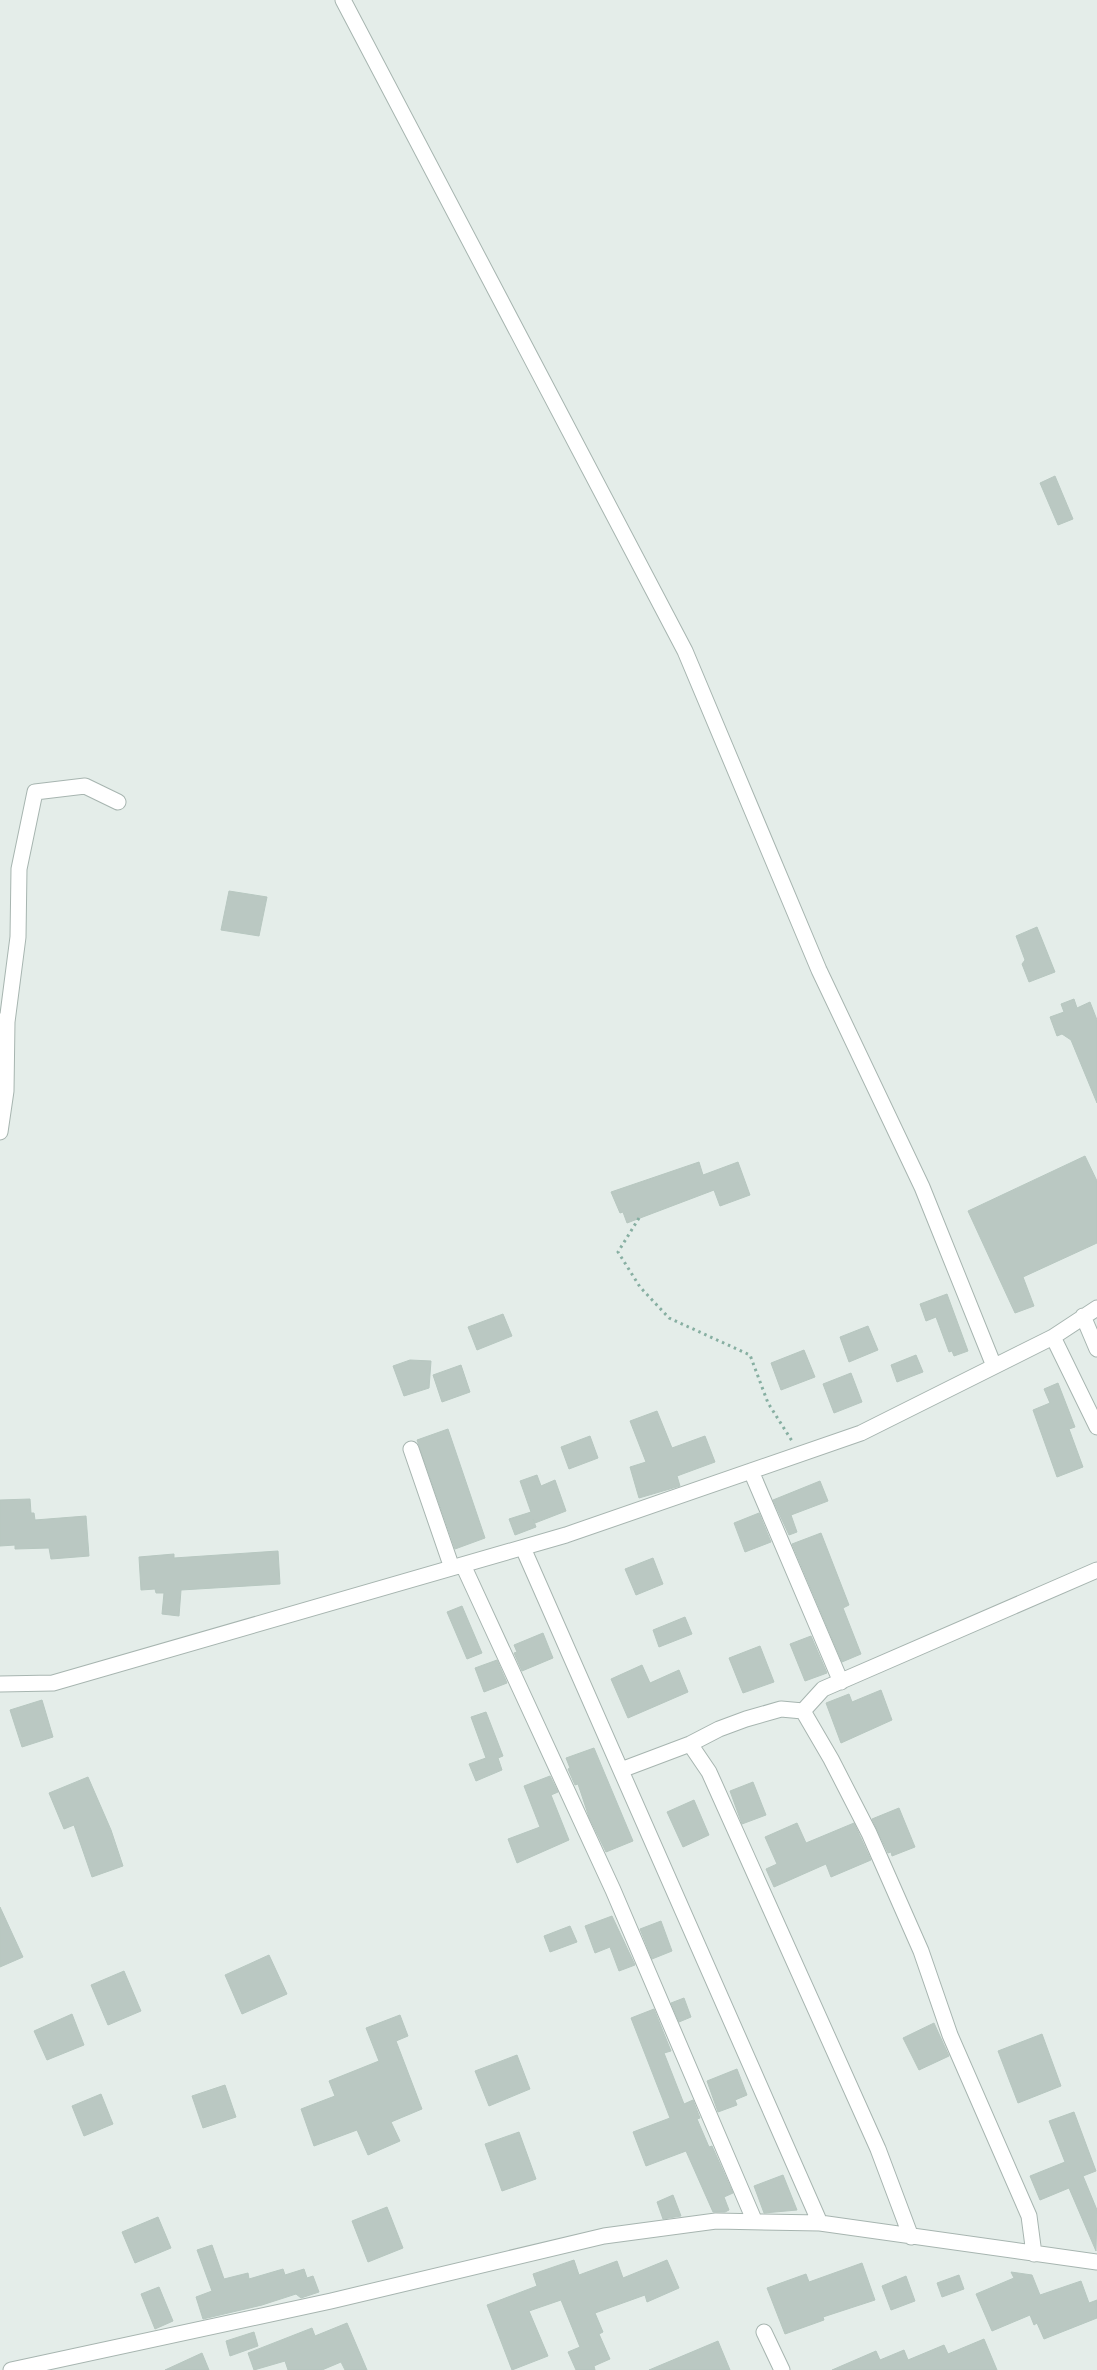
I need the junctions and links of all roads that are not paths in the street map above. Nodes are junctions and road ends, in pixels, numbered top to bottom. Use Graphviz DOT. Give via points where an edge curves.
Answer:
graph roads {
  1 [pos="343,0"];
  2 [pos="118,802"];
  3 [pos="4,1021"];
  4 [pos="0,1132"];
  5 [pos="1097,1308"];
  6 [pos="1083,1316"];
  7 [pos="1053,1337"];
  8 [pos="1097,1349"];
  9 [pos="994,1366"];
  10 [pos="1097,1427"];
  11 [pos="411,1449"];
  12 [pos="751,1471"];
  13 [pos="524,1548"];
  14 [pos="457,1566"];
  15 [pos="1097,1570"];
  16 [pos="841,1682"];
  17 [pos="0,1684"];
  18 [pos="803,1711"];
  19 [pos="690,1744"];
  20 [pos="621,1770"];
  21 [pos="755,2222"];
  22 [pos="820,2223"];
  23 [pos="912,2237"];
  24 [pos="1034,2254"];
  25 [pos="1097,2262"];
  26 [pos="764,2332"];
  27 [pos="66,2364"];
  28 [pos="11,2370"];
  29 [pos="782,2370"];
  1 -- 9 [label="street" via="685,651 819,970 922,1187"];
  2 -- 3 [label="street" via="85,786 35,792 20,868 18,936"];
  3 -- 4 [label="street" via="6,1091"];
  5 -- 6 [label="street"];
  6 -- 7 [label="street"];
  6 -- 8 [label="street"];
  7 -- 9 [label="street"];
  7 -- 10 [label="street"];
  9 -- 12 [label="street" via="861,1433"];
  11 -- 14 [label="street"];
  12 -- 13 [label="street"];
  12 -- 16 [label="street"];
  13 -- 14 [label="street"];
  13 -- 20 [label="street"];
  14 -- 17 [label="street" via="53,1683"];
  14 -- 21 [label="street" via="613,1890"];
  15 -- 16 [label="street"];
  16 -- 18 [label="street" via="823,1689"];
  18 -- 19 [label="street" via="781,1709 719,1729"];
  18 -- 24 [label="street" via="832,1759 869,1833 921,1951 950,2035 1029,2216"];
  19 -- 20 [label="street"];
  19 -- 23 [label="street" via="709,1772 878,2149"];
  20 -- 22 [label="street"];
  21 -- 22 [label="street"];
  21 -- 27 [label="street" via="716,2221 604,2236"];
  22 -- 23 [label="street"];
  23 -- 24 [label="street"];
  24 -- 25 [label="street"];
  26 -- 29 [label="street"];
  27 -- 28 [label="street"];
}
